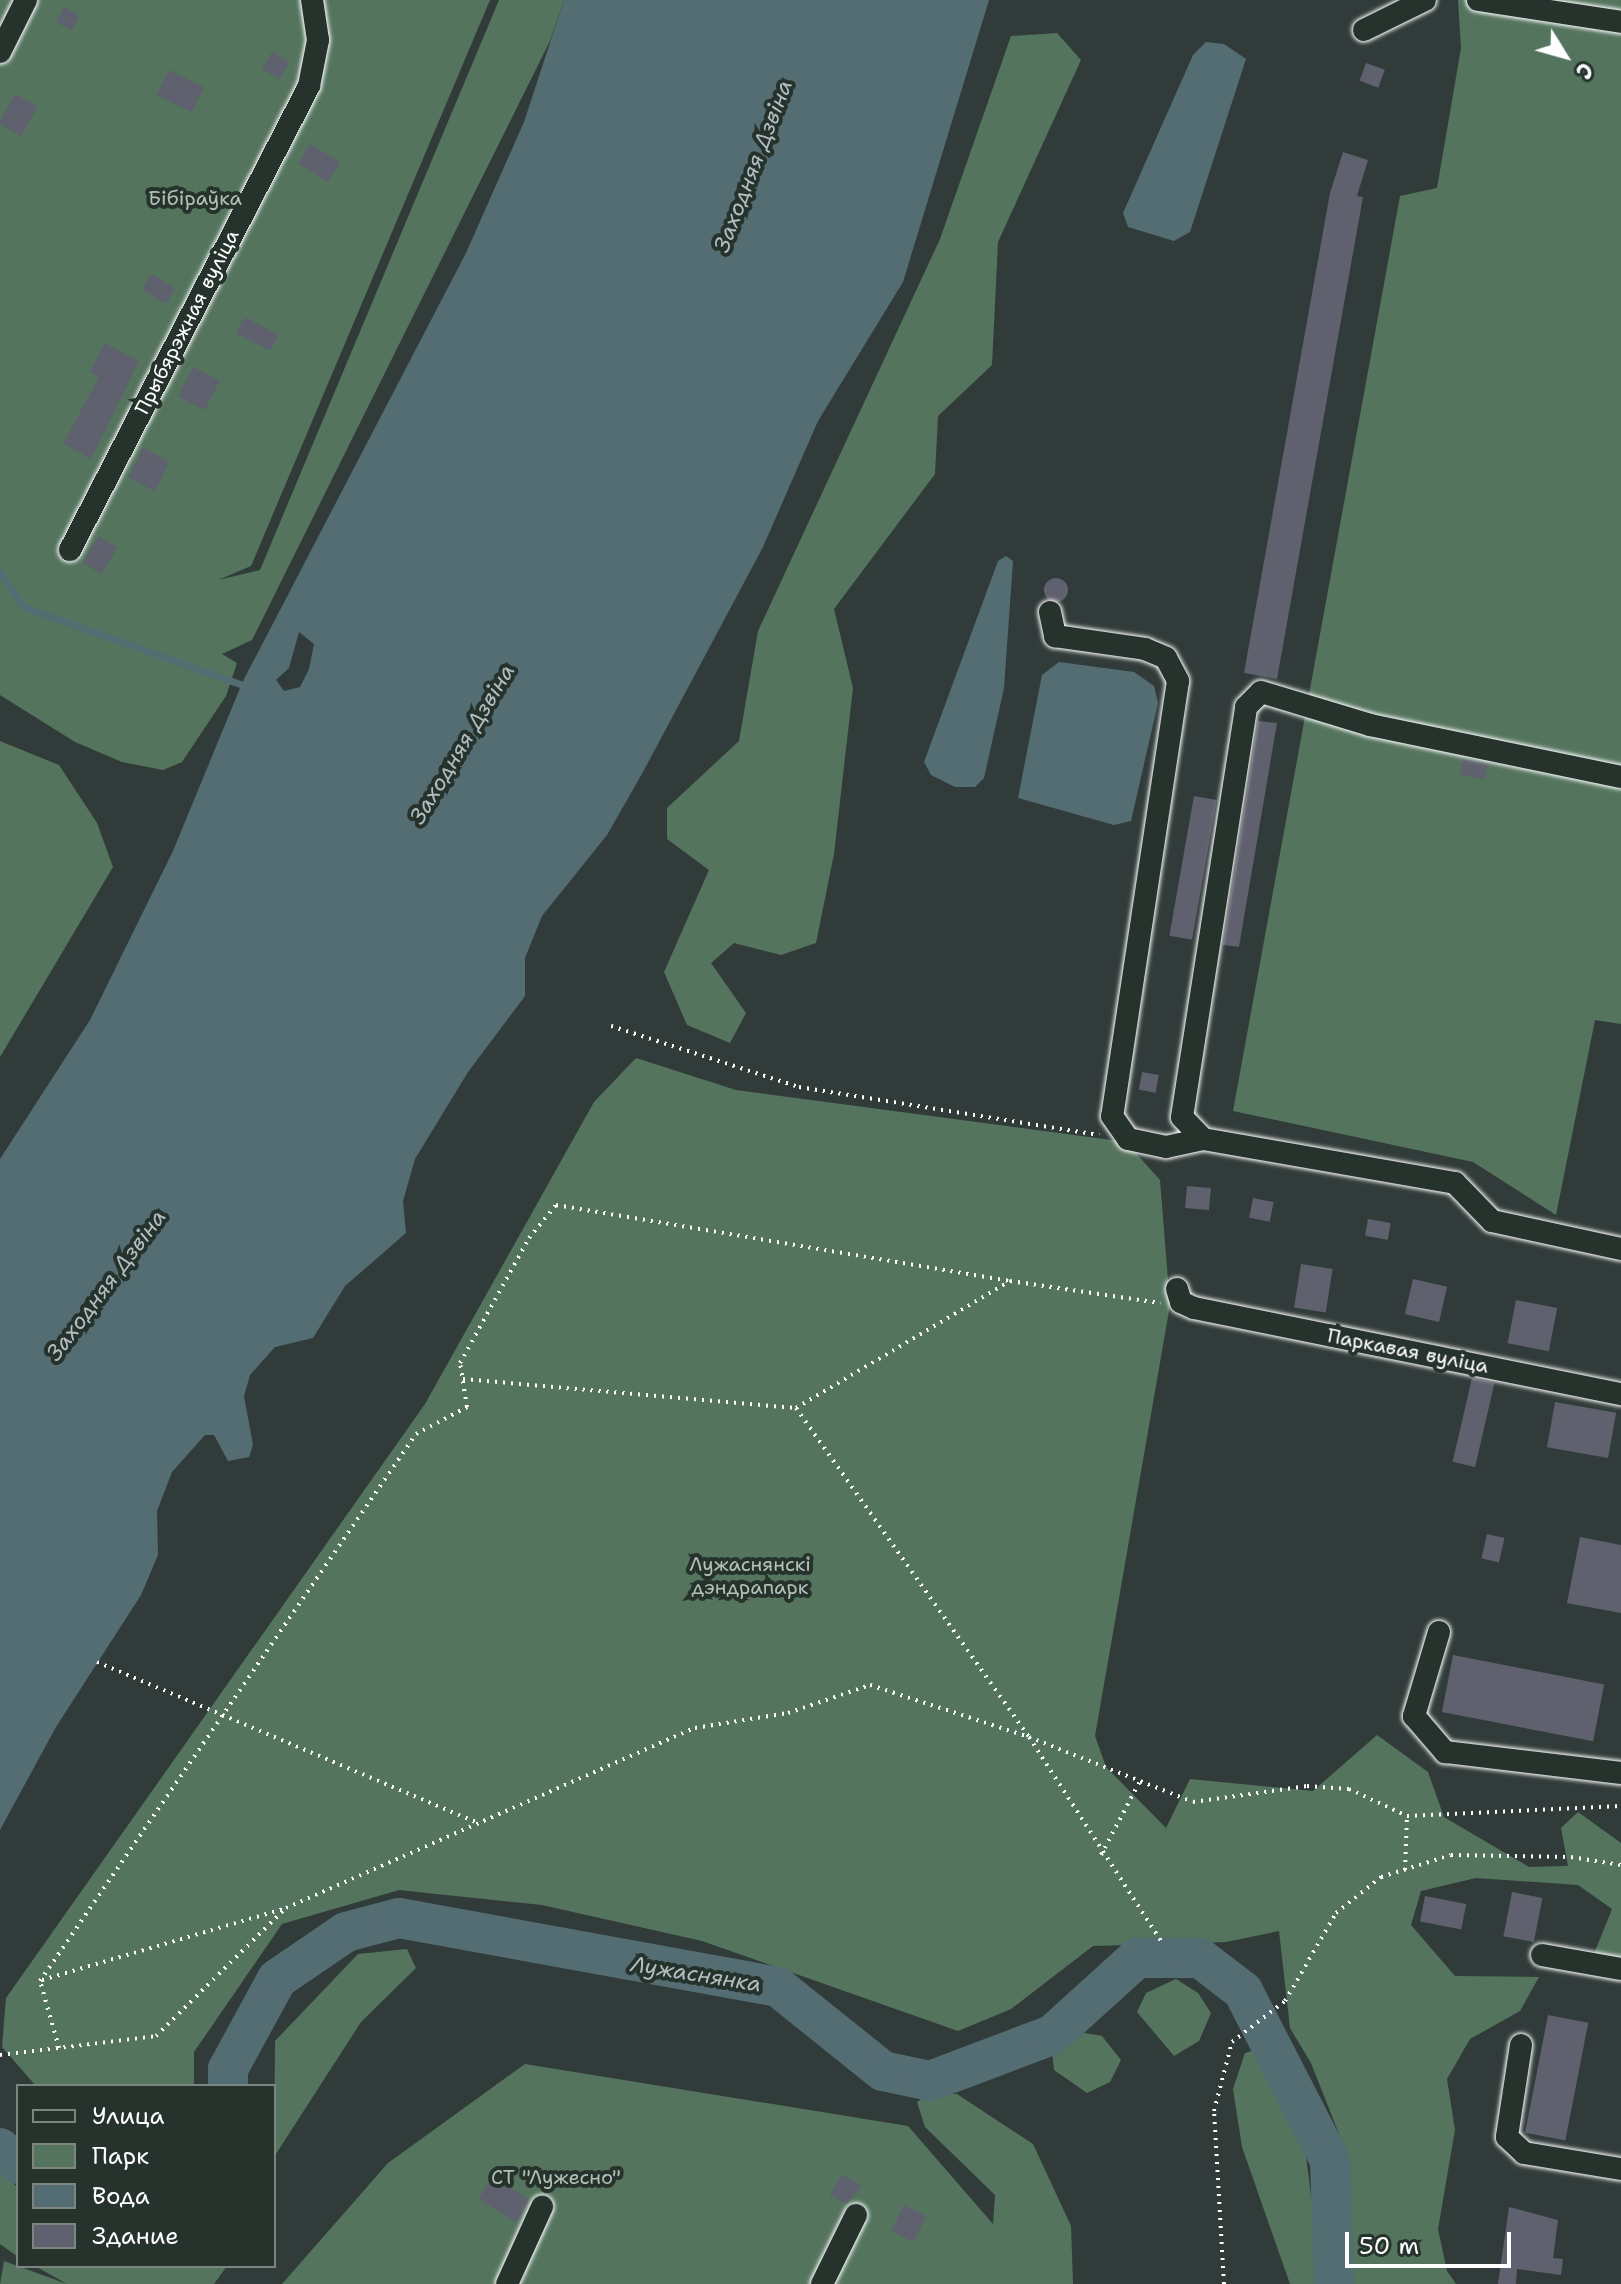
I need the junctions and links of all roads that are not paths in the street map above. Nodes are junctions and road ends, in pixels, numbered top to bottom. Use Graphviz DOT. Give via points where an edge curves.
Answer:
graph roads {
  1 [pos="26,0"];
  2 [pos="312,0"];
  3 [pos="1425,0"];
  4 [pos="1478,0"];
  5 [pos="1621,22"];
  6 [pos="1364,30"];
  7 [pos="0,52"];
  8 [pos="70,550"];
  9 [pos="1050,612"];
  10 [pos="1621,777"];
  11 [pos="1203,1139"];
  12 [pos="1621,1249"];
  13 [pos="1177,1289"];
  14 [pos="1621,1394"];
  15 [pos="1439,1632"];
  16 [pos="1621,1773"];
  17 [pos="1542,1955"];
  18 [pos="1621,1969"];
  19 [pos="1521,2045"];
  20 [pos="1621,2169"];
  21 [pos="542,2207"];
  22 [pos="856,2215"];
  23 [pos="507,2284"];
  24 [pos="822,2284"];
  1 -- 7 [label="street"];
  2 -- 8 [label="street, Прыбярэжная вуліца" via="318,40 309,86"];
  3 -- 6 [label="street"];
  4 -- 5 [label="street"];
  9 -- 11 [label="street" via="1055,636 1145,649 1166,658 1178,681 1112,1116 1128,1139 1166,1147"];
  10 -- 11 [label="street" via="1370,725 1261,692 1246,707 1182,1117"];
  11 -- 12 [label="street" via="1455,1183 1492,1221"];
  13 -- 14 [label="street, Паркавая вуліца" via="1181,1302 1194,1308"];
  15 -- 16 [label="street" via="1414,1716 1445,1752"];
  17 -- 18 [label="street"];
  19 -- 20 [label="street" via="1507,2137 1524,2153"];
  21 -- 23 [label="street"];
  22 -- 24 [label="street"];
}
